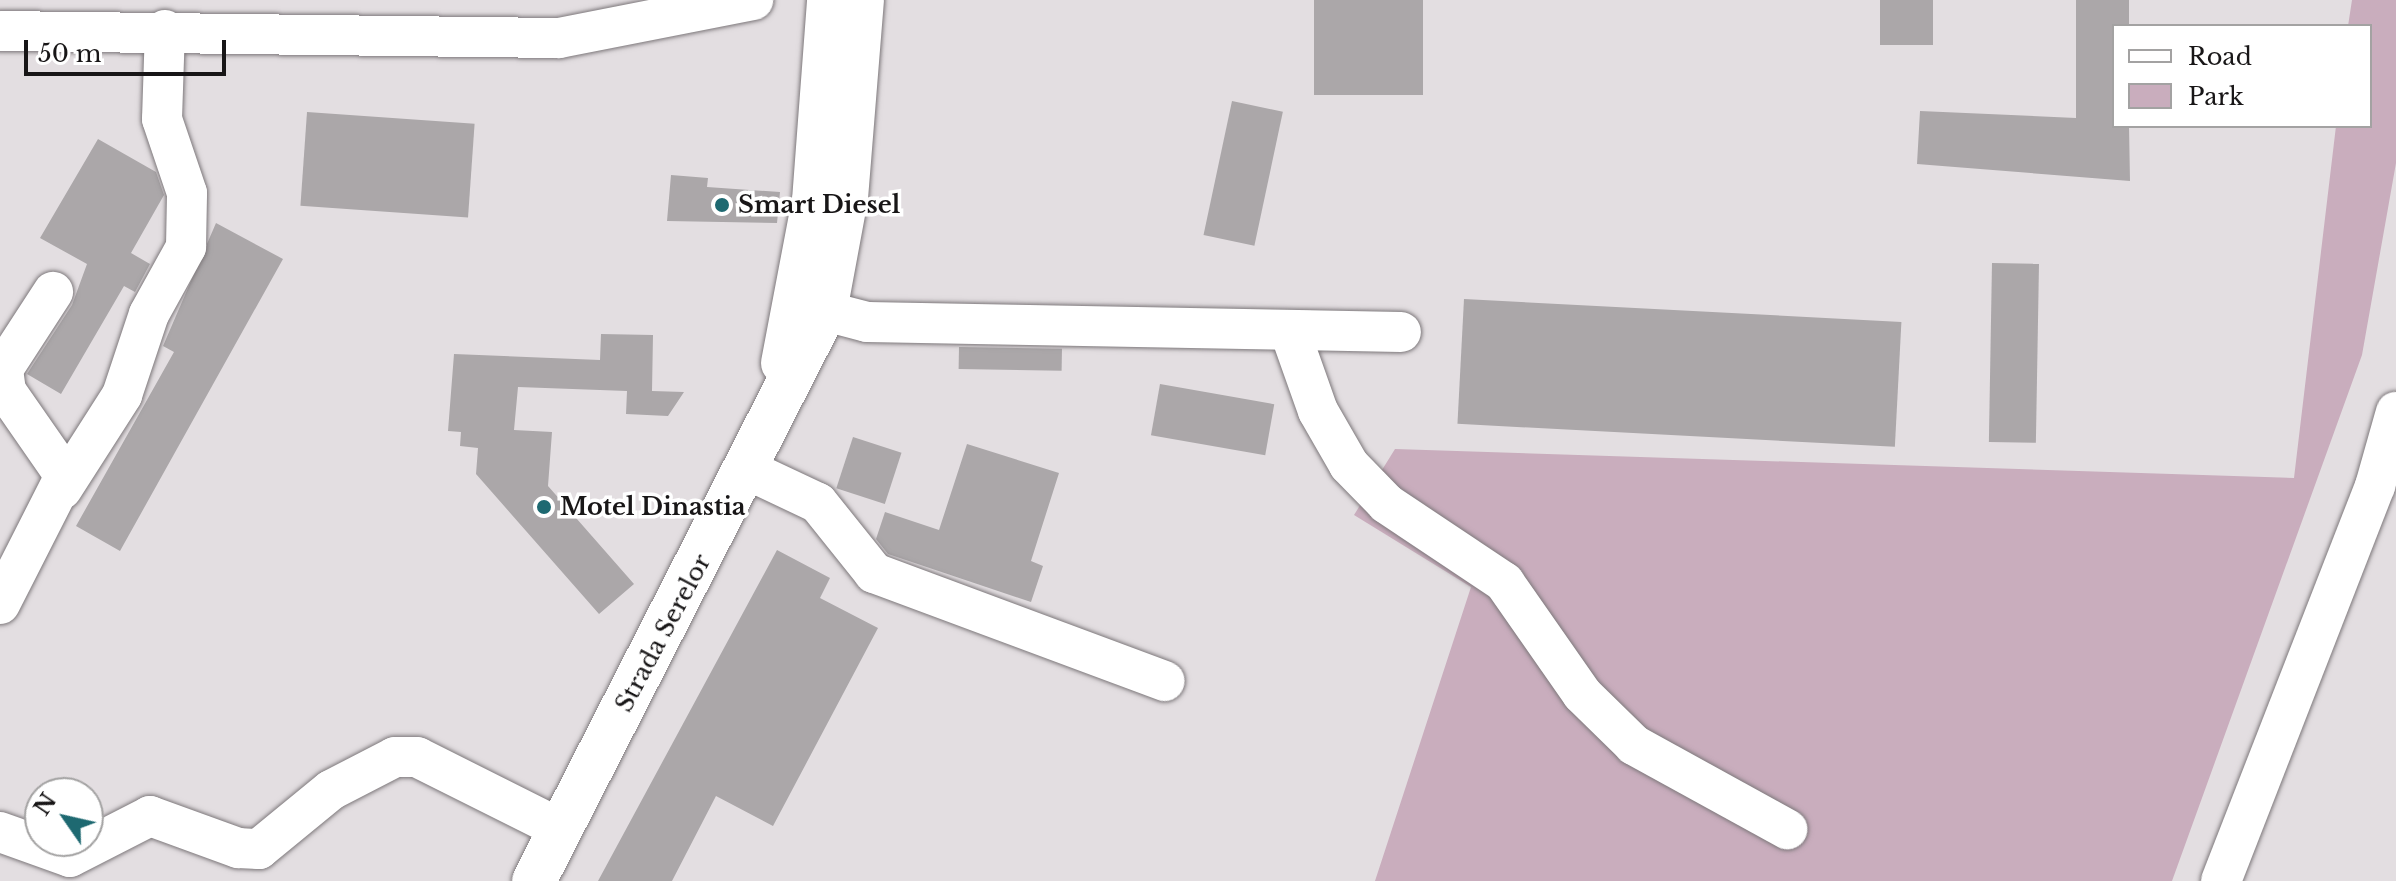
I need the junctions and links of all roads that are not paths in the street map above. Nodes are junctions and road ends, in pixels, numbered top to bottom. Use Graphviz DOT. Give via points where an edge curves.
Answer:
graph roads {
  1 [pos="753,0"];
  2 [pos="829,0"];
  3 [pos="862,0"];
  4 [pos="165,30"];
  5 [pos="0,31"];
  6 [pos="53,292"];
  7 [pos="825,311"];
  8 [pos="1290,332"];
  9 [pos="1401,332"];
  10 [pos="783,381"];
  11 [pos="2396,412"];
  12 [pos="748,470"];
  13 [pos="62,489"];
  14 [pos="0,604"];
  15 [pos="1165,681"];
  16 [pos="561,829"];
  17 [pos="1787,829"];
  18 [pos="0,832"];
  19 [pos="277,839"];
  20 [pos="257,881"];
  21 [pos="534,881"];
  22 [pos="2221,881"];
  1 -- 4 [label="street" via="559,38"];
  2 -- 10 [label="highway, Strada Serelor" via="821,142 802,273 783,341"];
  3 -- 7 [label="highway, Strada Serelor" via="846,198"];
  4 -- 5 [label="street"];
  4 -- 13 [label="street" via="162,119 187,193 186,247 149,314 122,395"];
  6 -- 13 [label="street" via="3,369 6,391 60,460"];
  7 -- 8 [label="street" via="867,322"];
  7 -- 10 [label="highway, Strada Serelor"];
  8 -- 9 [label="street"];
  8 -- 17 [label="street" via="1318,411 1349,465 1387,504 1504,582 1582,694 1634,745"];
  10 -- 12 [label="highway, Strada Serelor"];
  11 -- 22 [label="street" via="2375,486"];
  12 -- 15 [label="street" via="818,503 874,573"];
  12 -- 16 [label="highway, Strada Serelor"];
  13 -- 14 [label="street"];
  16 -- 19 [label="street" via="417,757 395,757 331,790"];
  16 -- 21 [label="highway, Strada Serelor"];
  18 -- 19 [label="street" via="70,857 150,816 238,848"];
  19 -- 20 [label="street"];
}
